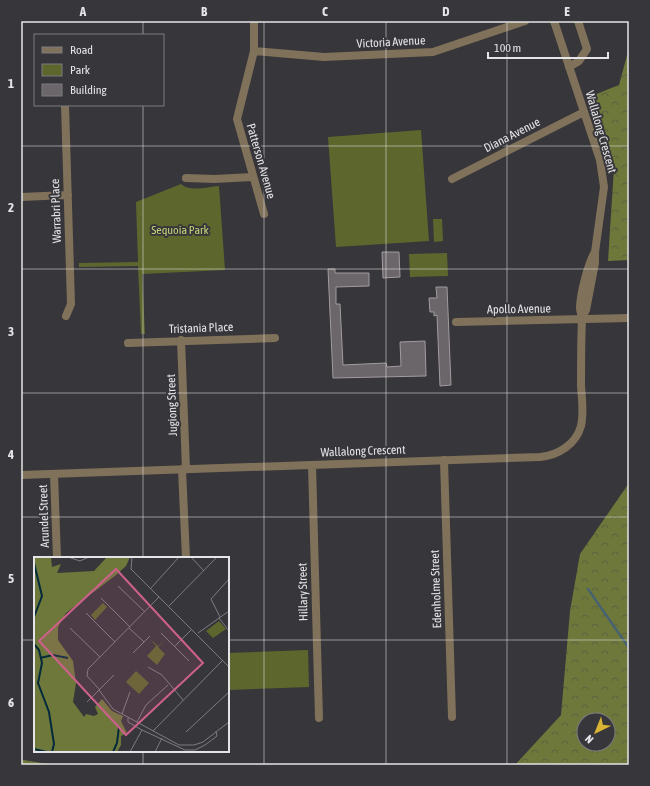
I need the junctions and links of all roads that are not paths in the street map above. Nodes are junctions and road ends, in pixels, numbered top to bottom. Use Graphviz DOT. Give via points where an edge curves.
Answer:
graph roads {
  1 [pos="254,21"];
  2 [pos="525,21"];
  3 [pos="554,21"];
  4 [pos="578,21"];
  5 [pos="254,51"];
  6 [pos="569,67"];
  7 [pos="64,106"];
  8 [pos="584,112"];
  9 [pos="253,177"];
  10 [pos="186,178"];
  11 [pos="452,179"];
  12 [pos="68,195"];
  13 [pos="21,197"];
  14 [pos="264,214"];
  15 [pos="66,316"];
  16 [pos="582,317"];
  17 [pos="629,318"];
  18 [pos="456,322"];
  19 [pos="275,338"];
  20 [pos="181,340"];
  21 [pos="128,343"];
  22 [pos="444,460"];
  23 [pos="312,465"];
  24 [pos="184,469"];
  25 [pos="54,474"];
  26 [pos="21,475"];
  27 [pos="57,557"];
  28 [pos="186,557"];
  29 [pos="452,717"];
  30 [pos="319,718"];
  1 -- 5 [label="street, Patterson Avenue"];
  2 -- 5 [label="street, Victoria Avenue" via="433,52 324,57"];
  3 -- 6 [label="street, Wallalong Crescent"];
  4 -- 6 [label="street" via="587,49 579,61"];
  5 -- 9 [label="street, Patterson Avenue" via="237,119"];
  6 -- 8 [label="street, Wallalong Crescent"];
  7 -- 12 [label="street, Warrabri Place"];
  8 -- 11 [label="street, Diana Avenue"];
  8 -- 16 [label="street, Wallalong Crescent" via="603,177 602,207 594,252 595,263 586,310"];
  9 -- 10 [label="street"];
  9 -- 14 [label="street, Patterson Avenue"];
  12 -- 13 [label="street"];
  12 -- 15 [label="street, Warrabri Place" via="71,304"];
  16 -- 17 [label="street, Apollo Avenue"];
  16 -- 18 [label="street, Apollo Avenue"];
  16 -- 22 [label="street, Wallalong Crescent" via="582,419 578,434 572,442 564,449 548,456"];
  19 -- 20 [label="street, Tristania Place"];
  20 -- 21 [label="street, Tristania Place"];
  20 -- 24 [label="street, Jugiong Street"];
  22 -- 23 [label="street, Wallalong Crescent"];
  22 -- 29 [label="street, Edenholme Street"];
  23 -- 24 [label="street, Wallalong Crescent"];
  23 -- 30 [label="street, Hillary Street"];
  24 -- 25 [label="street, Wallalong Crescent"];
  24 -- 28 [label="street, Jugiong Street"];
  25 -- 26 [label="street, Wallalong Crescent"];
  25 -- 27 [label="street, Arundel Street"];
}
